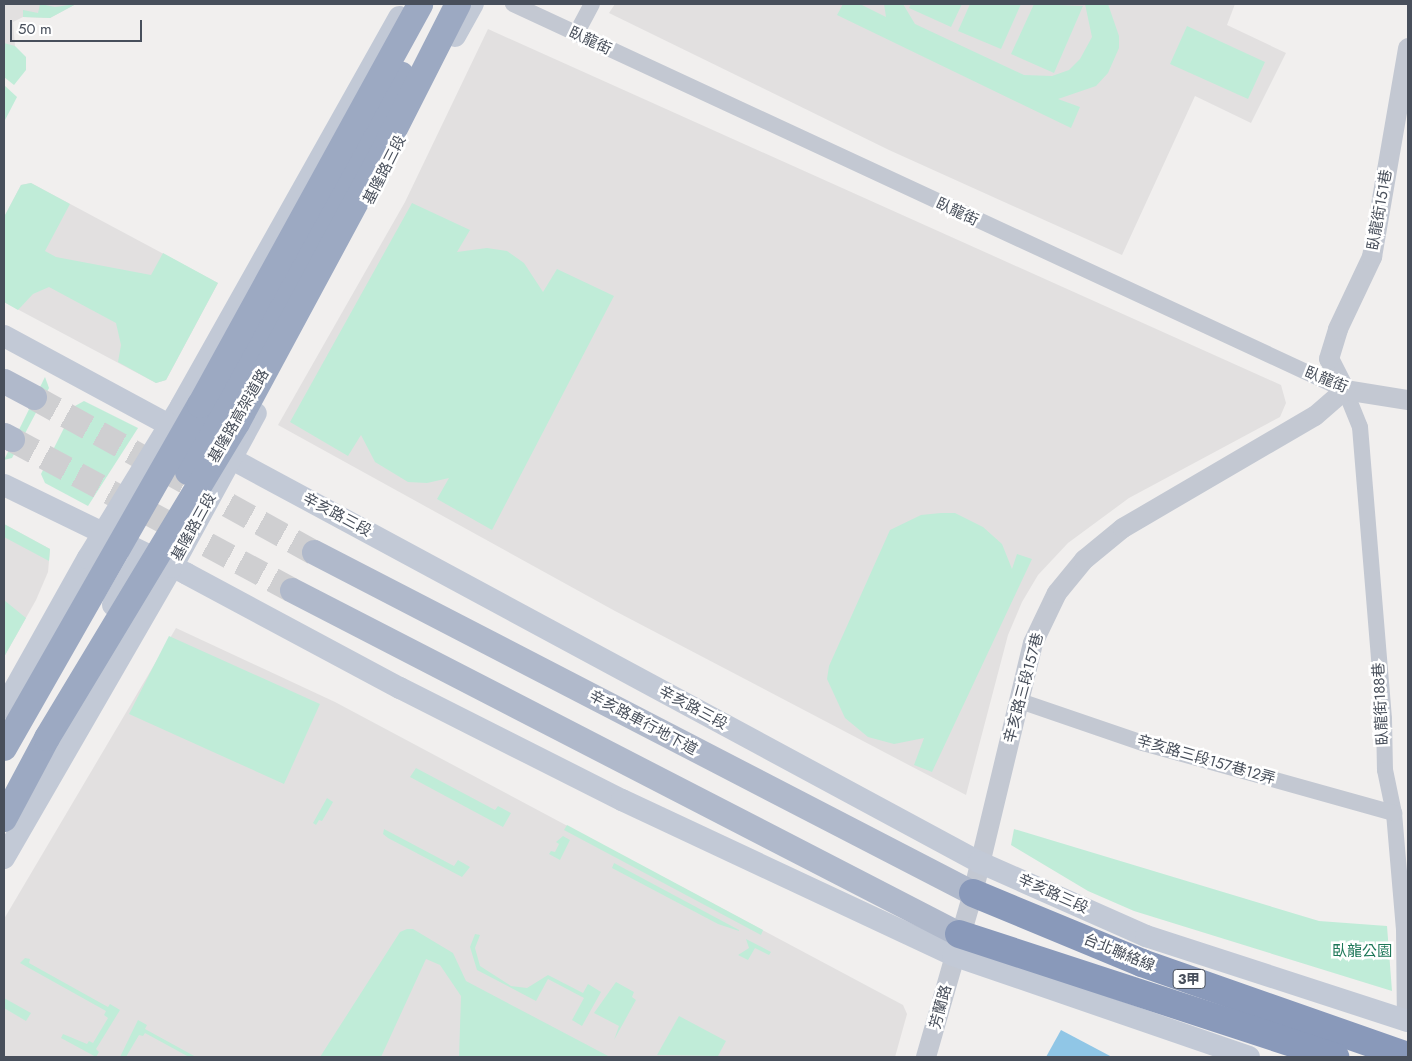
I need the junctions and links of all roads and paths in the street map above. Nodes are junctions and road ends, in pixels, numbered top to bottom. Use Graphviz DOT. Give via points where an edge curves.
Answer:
graph roads {
  1 [pos="406,4"];
  2 [pos="420,4"];
  3 [pos="439,4"];
  4 [pos="458,4"];
  5 [pos="473,4"];
  6 [pos="513,4"];
  7 [pos="592,4"];
  8 [pos="576,34"];
  9 [pos="1408,48"];
  10 [pos="4,336"];
  11 [pos="4,381"];
  12 [pos="1345,390"];
  13 [pos="34,397"];
  14 [pos="1408,400"];
  15 [pos="218,414"];
  16 [pos="168,427"];
  17 [pos="232,459"];
  18 [pos="4,485"];
  19 [pos="103,534"];
  20 [pos="314,552"];
  21 [pos="143,553"];
  22 [pos="172,566"];
  23 [pos="292,590"];
  24 [pos="1020,701"];
  25 [pos="7,728"];
  26 [pos="47,738"];
  27 [pos="4,797"];
  28 [pos="1394,813"];
  29 [pos="4,819"];
  30 [pos="4,858"];
  31 [pos="979,862"];
  32 [pos="973,893"];
  33 [pos="956,945"];
  34 [pos="1407,1020"];
  35 [pos="1408,1056"];
  36 [pos="926,1057"];
  37 [pos="1249,1057"];
  38 [pos="1336,1057"];
  1 -- 16 [label="main road"];
  2 -- 25 [label="highway" via="200,405"];
  3 -- 15 [label="highway"];
  4 -- 26 [label="highway, 基隆路高架道路" via="237,423"];
  5 -- 17 [label="main road, 基隆路三段"];
  6 -- 8 [label="street, 臥龍街"];
  7 -- 8 [label="street"];
  8 -- 12 [label="street, 臥龍街"];
  9 -- 12 [label="street, 臥龍街151巷" via="1372,257 1338,329 1329,359"];
  10 -- 16 [label="main road, 辛亥路三段"];
  11 -- 13 [label="main road"];
  12 -- 14 [label="street, 臥龍街"];
  12 -- 24 [label="street, 辛亥路三段157巷" via="1316,416 1124,528 1084,560 1057,593 1033,643"];
  12 -- 28 [label="street, 臥龍街188巷" via="1360,427 1384,719 1385,770"];
  15 -- 25 [label="highway"];
  15 -- 26 [label="highway"];
  16 -- 17 [label="main road, 辛亥路三段"];
  16 -- 19 [label="main road"];
  17 -- 22 [label="main road, 基隆路三段"];
  17 -- 31 [label="main road, 辛亥路三段"];
  18 -- 19 [label="main road"];
  19 -- 21 [label="main road"];
  19 -- 25 [label="main road"];
  20 -- 32 [label="main road, 辛亥路車行地下道"];
  21 -- 22 [label="main road"];
  21 -- 27 [label="main road"];
  22 -- 30 [label="main road, 基隆路三段"];
  22 -- 33 [label="main road" via="400,688 622,800"];
  23 -- 33 [label="main road" via="928,919"];
  24 -- 28 [label="street, 辛亥路三段157巷12弄" via="1143,743"];
  24 -- 31 [label="street, 辛亥路三段157巷"];
  26 -- 29 [label="highway, 基隆路高架道路"];
  28 -- 34 [label="street, 臥龍街188巷" via="1404,930"];
  31 -- 32 [label="street, 辛亥路三段157巷"];
  31 -- 34 [label="main road, 辛亥路三段" via="1146,936"];
  32 -- 33 [label="street, 辛亥路三段157巷"];
  32 -- 35 [label="highway, 台北聯絡線 / 3甲" via="1142,963"];
  33 -- 36 [label="street, 芳蘭路" via="944,1001"];
  33 -- 37 [label="main road"];
  33 -- 38 [label="highway, 台北聯絡線 / 3甲"];
}
